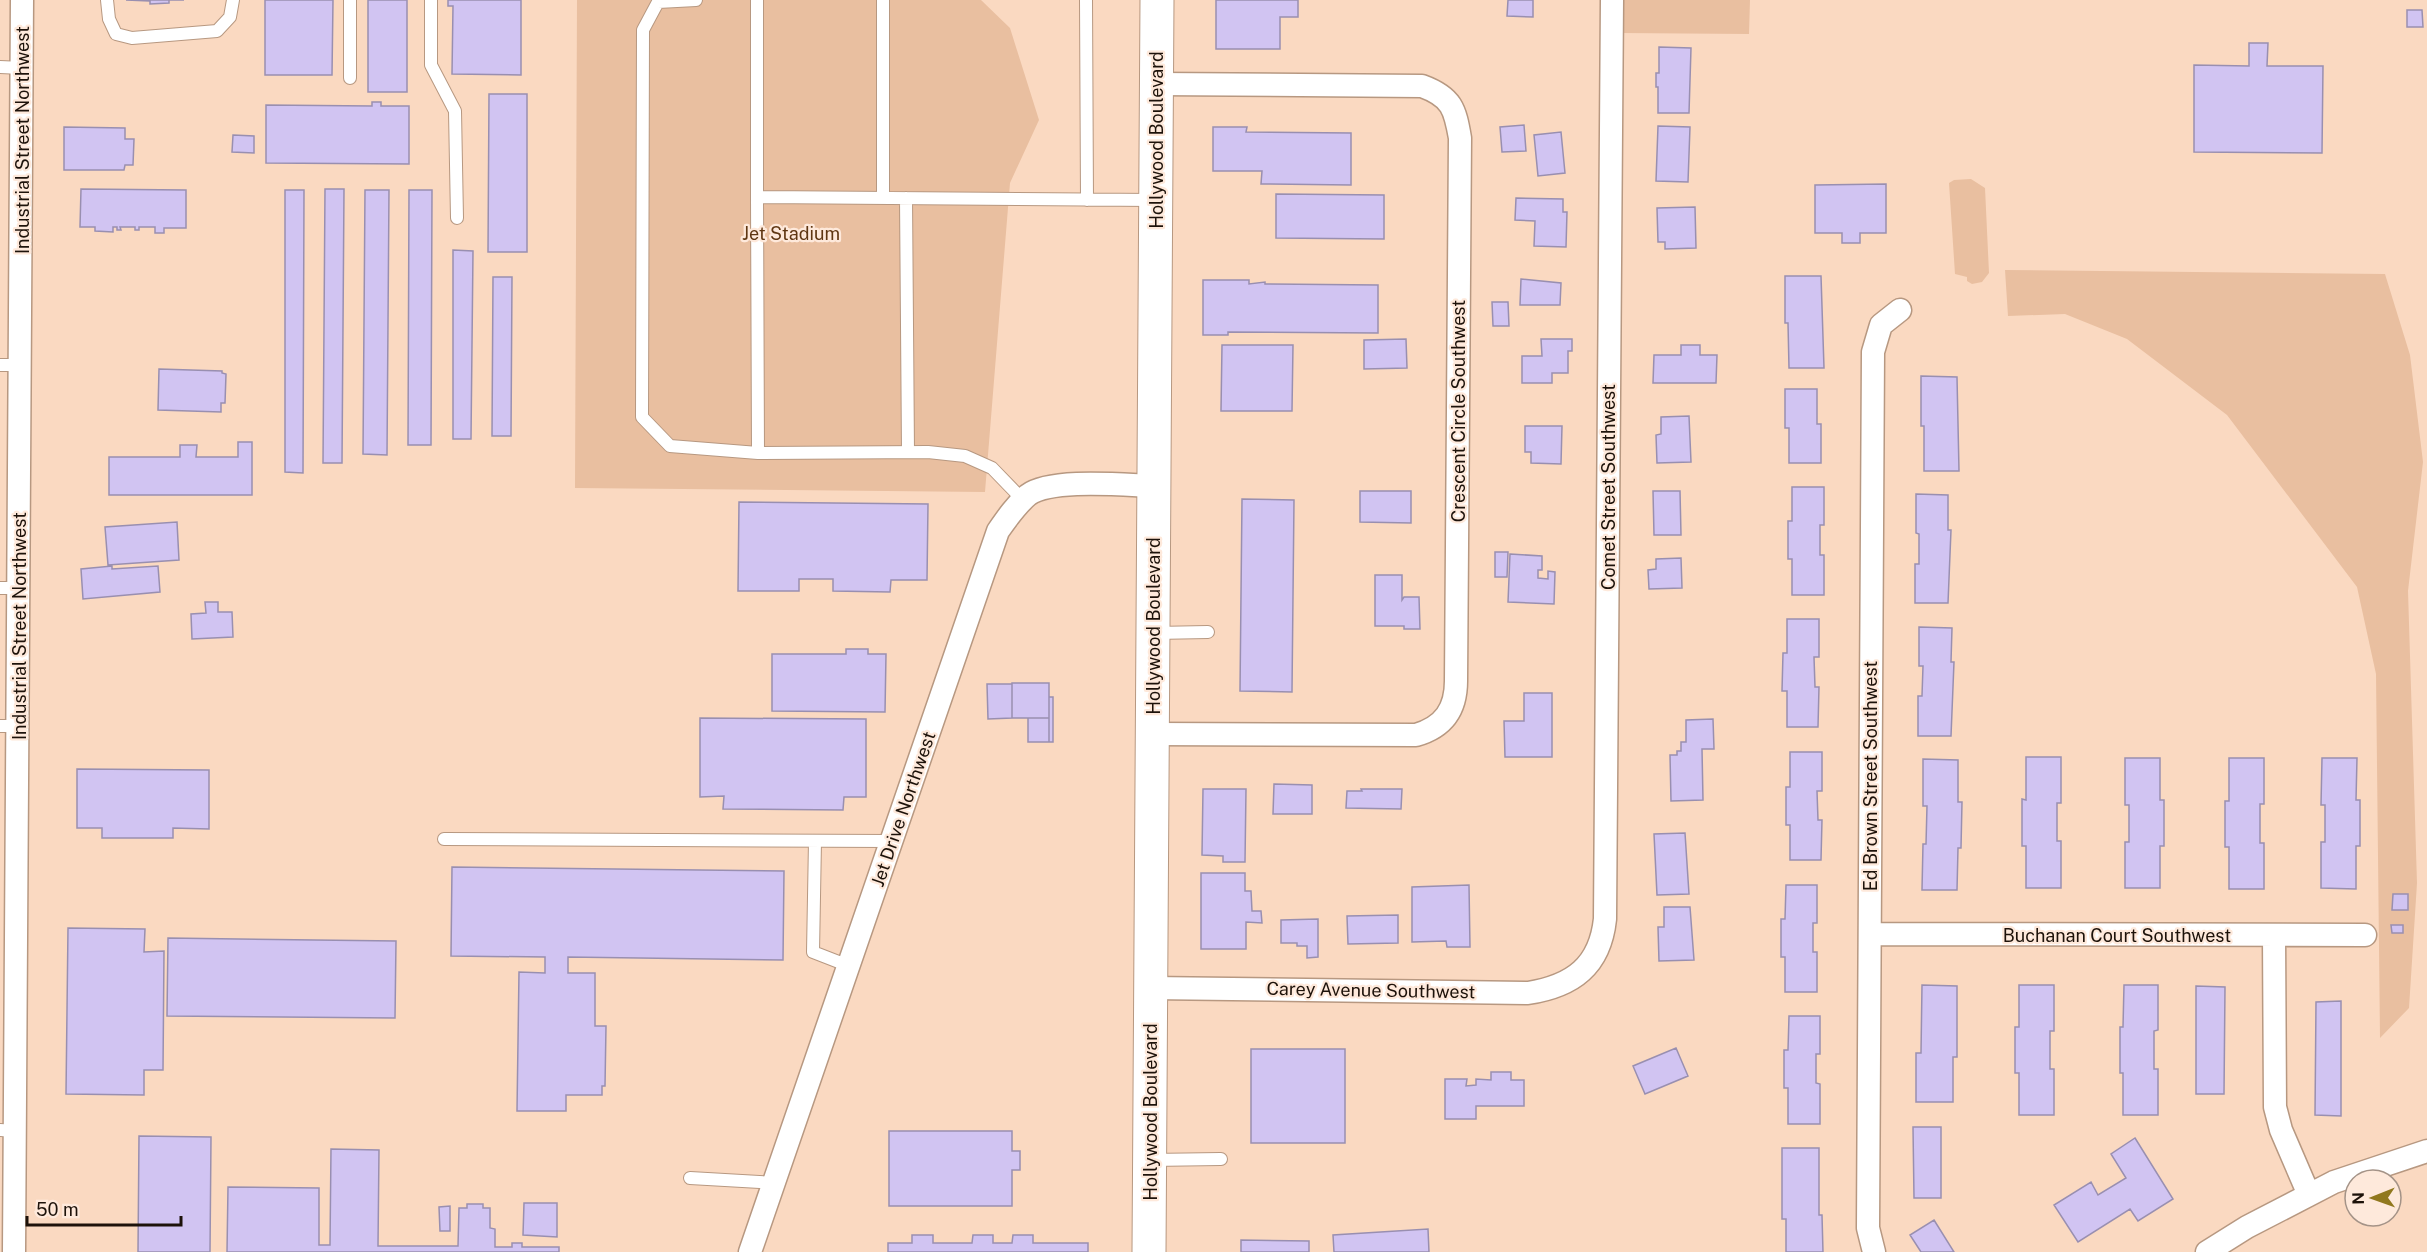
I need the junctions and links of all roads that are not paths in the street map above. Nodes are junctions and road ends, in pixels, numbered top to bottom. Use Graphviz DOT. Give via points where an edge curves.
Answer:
graph roads {
  1 [pos="22,0"];
  2 [pos="108,0"];
  3 [pos="233,0"];
  4 [pos="350,0"];
  5 [pos="431,0"];
  6 [pos="696,0"];
  7 [pos="757,0"];
  8 [pos="883,0"];
  9 [pos="1086,0"];
  10 [pos="1157,0"];
  11 [pos="1612,0"];
  12 [pos="11,67"];
  13 [pos="350,78"];
  14 [pos="1156,84"];
  15 [pos="757,197"];
  16 [pos="883,198"];
  17 [pos="906,198"];
  18 [pos="1087,200"];
  19 [pos="1156,200"];
  20 [pos="457,218"];
  21 [pos="1900,310"];
  22 [pos="10,365"];
  23 [pos="908,452"];
  24 [pos="758,453"];
  25 [pos="1154,486"];
  26 [pos="1023,500"];
  27 [pos="10,588"];
  28 [pos="1208,632"];
  29 [pos="1153,633"];
  30 [pos="9,726"];
  31 [pos="1152,734"];
  32 [pos="9,823"];
  33 [pos="444,839"];
  34 [pos="815,841"];
  35 [pos="891,841"];
  36 [pos="1870,934"];
  37 [pos="2274,935"];
  38 [pos="2365,935"];
  39 [pos="849,966"];
  40 [pos="1584,969"];
  41 [pos="1151,988"];
  42 [pos="8,1130"];
  43 [pos="2427,1151"];
  44 [pos="1150,1160"];
  45 [pos="1221,1160"];
  46 [pos="690,1178"];
  47 [pos="775,1183"];
  48 [pos="2309,1195"];
  49 [pos="2212,1251"];
  50 [pos="14,1252"];
  51 [pos="750,1252"];
  52 [pos="1149,1252"];
  53 [pos="1874,1252"];
  1 -- 12 [label="street, Industrial Street Northwest"];
  2 -- 3 [label="lane" via="109,19 116,34 132,38 217,31 230,17"];
  4 -- 13 [label="lane"];
  5 -- 20 [label="lane" via="431,65 456,111"];
  6 -- 24 [label="lane" via="658,2 643,30 642,417 670,446"];
  7 -- 15 [label="lane"];
  8 -- 16 [label="lane"];
  9 -- 18 [label="lane"];
  10 -- 14 [label="street, Hollywood Boulevard"];
  11 -- 40 [label="street, Comet Street Southwest" via="1605,919 1598,949"];
  12 -- 22 [label="street, Industrial Street Northwest"];
  14 -- 19 [label="street, Hollywood Boulevard"];
  14 -- 31 [label="street, Crescent Circle Southwest" via="1422,87 1435,91 1455,111 1460,150 1456,690 1450,712 1442,723 1416,735"];
  15 -- 16 [label="lane"];
  15 -- 24 [label="lane"];
  16 -- 17 [label="lane"];
  17 -- 18 [label="lane"];
  17 -- 23 [label="lane"];
  18 -- 19 [label="lane"];
  19 -- 25 [label="street, Hollywood Boulevard"];
  21 -- 36 [label="street, Ed Brown Street Southwest" via="1881,324 1873,352"];
  22 -- 27 [label="street, Industrial Street Northwest"];
  23 -- 24 [label="lane"];
  23 -- 26 [label="lane" via="966,456 992,468"];
  25 -- 26 [label="street, Jet Drive Northwest" via="1047,486"];
  25 -- 29 [label="street, Hollywood Boulevard"];
  26 -- 35 [label="street, Jet Drive Northwest" via="998,531"];
  27 -- 30 [label="street, Industrial Street Northwest"];
  28 -- 29 [label="lane"];
  29 -- 31 [label="street, Hollywood Boulevard"];
  30 -- 32 [label="street, Industrial Street Northwest"];
  31 -- 41 [label="street, Hollywood Boulevard"];
  32 -- 42 [label="street, Industrial Street Northwest"];
  33 -- 34 [label="lane"];
  34 -- 35 [label="lane"];
  34 -- 39 [label="lane" via="813,952"];
  35 -- 39 [label="street, Jet Drive Northwest"];
  36 -- 37 [label="street, Buchanan Court Southwest"];
  36 -- 53 [label="street, Ed Brown Street Southwest" via="1868,1228"];
  37 -- 38 [label="street, Buchanan Court Southwest"];
  37 -- 48 [label="street" via="2275,1107"];
  39 -- 47 [label="street, Jet Drive Northwest"];
  40 -- 41 [label="street, Carey Avenue Southwest" via="1560,986 1528,993"];
  41 -- 44 [label="street, Hollywood Boulevard"];
  42 -- 50 [label="street, Industrial Street Northwest"];
  43 -- 48 [label="street" via="2334,1182"];
  44 -- 45 [label="lane"];
  44 -- 52 [label="street, Hollywood Boulevard"];
  46 -- 47 [label="lane"];
  47 -- 51 [label="street, Jet Drive Northwest"];
  48 -- 49 [label="street" via="2247,1227"];
}
